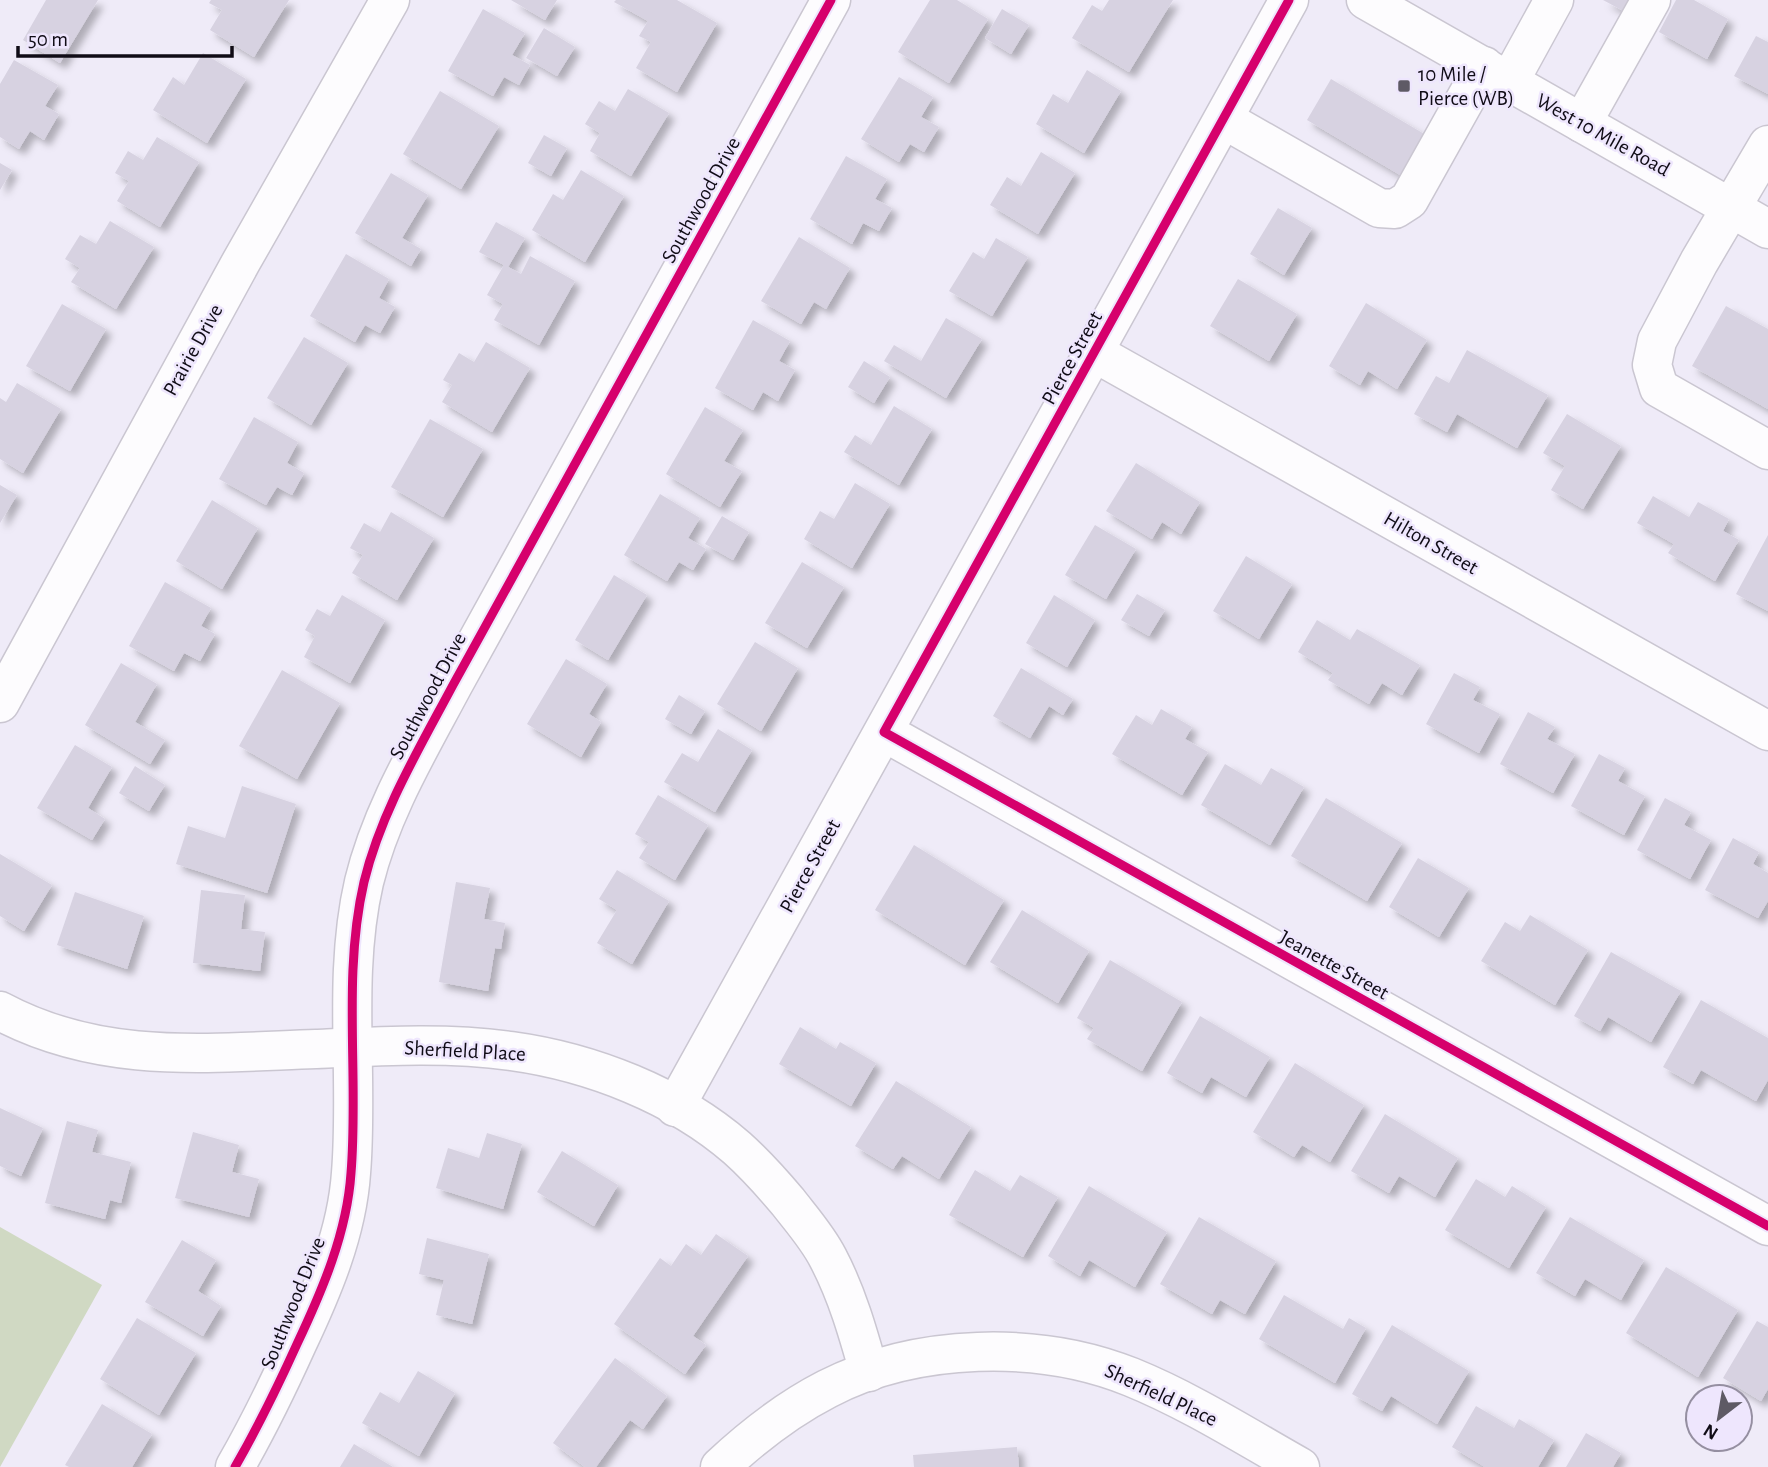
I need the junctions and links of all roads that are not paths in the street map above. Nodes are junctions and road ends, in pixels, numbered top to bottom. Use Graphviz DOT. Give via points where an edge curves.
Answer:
graph roads {
  1 [pos="390,0"];
  2 [pos="1290,0"];
  3 [pos="1366,0"];
  4 [pos="1553,0"];
  5 [pos="1651,0"];
  6 [pos="820,4"];
  7 [pos="1496,74"];
  8 [pos="1225,120"];
  9 [pos="1582,123"];
  10 [pos="1768,145"];
  11 [pos="1731,207"];
  12 [pos="1768,229"];
  13 [pos="1095,353"];
  14 [pos="1768,450"];
  15 [pos="0,703"];
  16 [pos="1768,731"];
  17 [pos="884,732"];
  18 [pos="0,1012"];
  19 [pos="353,1048"];
  20 [pos="676,1107"];
  21 [pos="1768,1226"];
  22 [pos="869,1372"];
  23 [pos="235,1467"];
  24 [pos="720,1467"];
  25 [pos="1300,1467"];
  1 -- 15 [label="street, Prairie Drive"];
  2 -- 8 [label="street, Pierce Street"];
  3 -- 7 [label="street, West 10 Mile Road"];
  4 -- 7 [label="street"];
  5 -- 9 [label="street"];
  6 -- 19 [label="street, Southwood Drive" via="394,797 364,883 352,1003"];
  7 -- 8 [label="street" via="1409,200 1395,209 1379,208"];
  7 -- 9 [label="street, West 10 Mile Road"];
  8 -- 13 [label="street, Pierce Street"];
  9 -- 11 [label="street, West 10 Mile Road"];
  10 -- 11 [label="street"];
  11 -- 12 [label="street, West 10 Mile Road"];
  11 -- 14 [label="street" via="1657,341 1652,365 1660,388"];
  13 -- 16 [label="street, Hilton Street"];
  13 -- 17 [label="street, Pierce Street"];
  17 -- 20 [label="street, Pierce Street"];
  17 -- 21 [label="street, Jeanette Street"];
  18 -- 19 [label="street, Sherfield Place" via="64,1038 141,1052"];
  19 -- 20 [label="street, Sherfield Place" via="451,1047 540,1056 627,1083"];
  19 -- 23 [label="street, Southwood Drive" via="351,1174 341,1231 320,1296"];
  20 -- 22 [label="street, Sherfield Place" via="737,1148 805,1223 840,1282"];
  22 -- 24 [label="street" via="828,1388 790,1411"];
  22 -- 25 [label="street, Sherfield Place" via="973,1352 1027,1353 1079,1361 1159,1390"];
}
